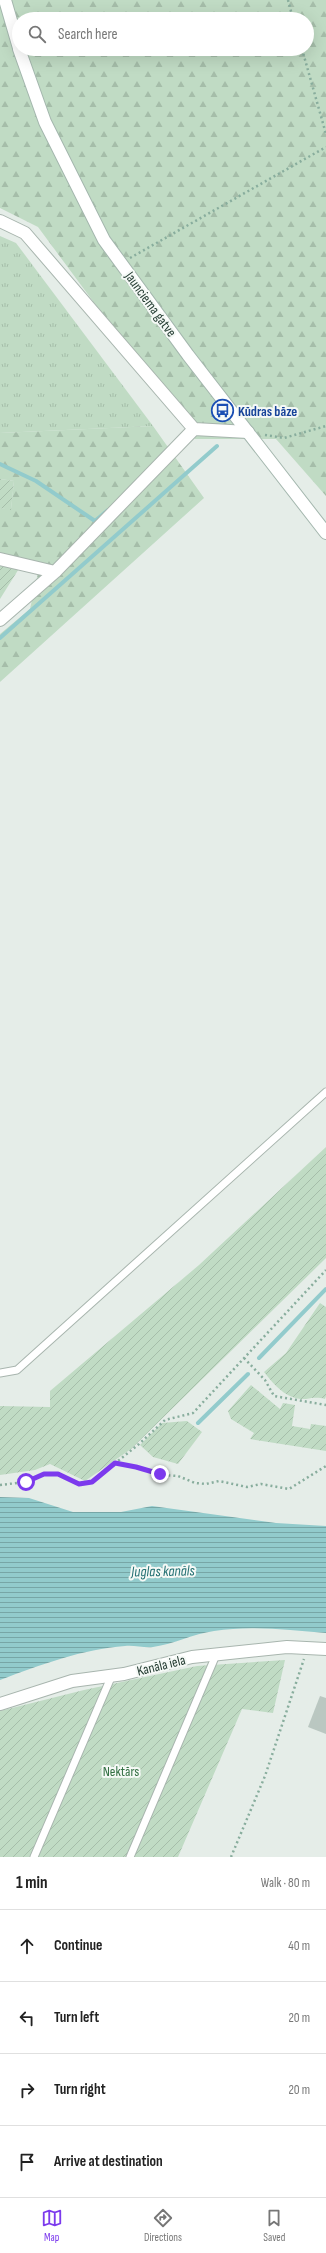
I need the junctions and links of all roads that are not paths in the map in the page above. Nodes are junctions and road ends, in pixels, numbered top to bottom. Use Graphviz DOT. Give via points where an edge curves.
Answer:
graph roads {
  1 [pos="5,0"];
  2 [pos="12,24"];
  3 [pos="22,56"];
  4 [pos="0,221"];
  5 [pos="194,429"];
  6 [pos="248,432"];
  7 [pos="326,533"];
  8 [pos="0,559"];
  9 [pos="55,572"];
  10 [pos="0,620"];
  11 [pos="326,1092"];
  12 [pos="0,1373"];
  13 [pos="326,1649"];
  14 [pos="216,1655"];
  15 [pos="112,1675"];
  16 [pos="0,1705"];
  17 [pos="34,1857"];
  18 [pos="130,1857"];
  1 -- 2 [label="street, Jaunciema gatve"];
  3 -- 6 [label="street, Jaunciema gatve" via="45,122 104,240"];
  4 -- 5 [label="street" via="25,233"];
  5 -- 6 [label="street"];
  5 -- 9 [label="street"];
  6 -- 7 [label="street, Jaunciema gatve"];
  8 -- 9 [label="street"];
  9 -- 10 [label="street"];
  11 -- 12 [label="lane" via="17,1370"];
  13 -- 14 [label="street, Kanāla iela" via="287,1647"];
  14 -- 15 [label="street, Kanāla iela" via="192,1657"];
  14 -- 18 [label="lane"];
  15 -- 16 [label="street, Kanāla iela" via="72,1681"];
  15 -- 17 [label="lane"];
}
